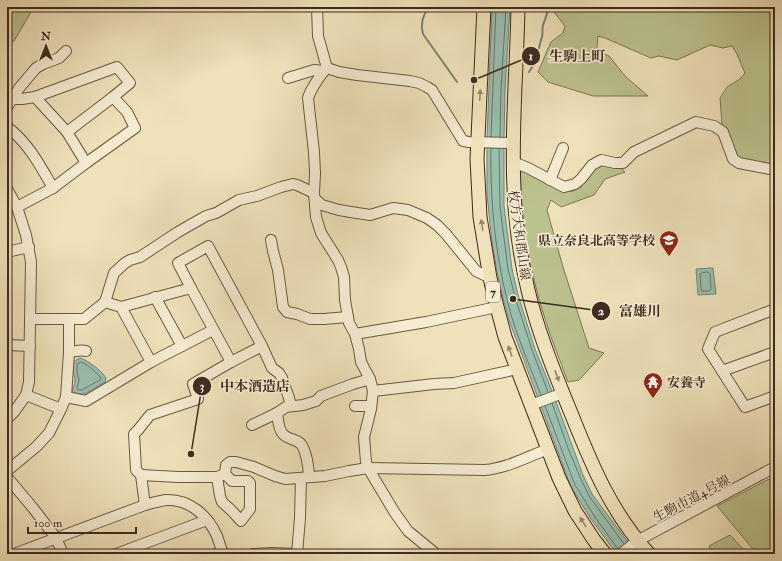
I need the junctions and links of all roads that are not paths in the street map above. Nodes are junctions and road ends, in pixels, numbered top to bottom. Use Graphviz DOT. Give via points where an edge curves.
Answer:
graph roads {
  1 [pos="317,7"];
  2 [pos="484,7"];
  3 [pos="518,7"];
  4 [pos="66,51"];
  5 [pos="325,69"];
  6 [pos="288,78"];
  7 [pos="35,97"];
  8 [pos="113,98"];
  9 [pos="10,103"];
  10 [pos="7,127"];
  11 [pos="67,132"];
  12 [pos="477,142"];
  13 [pos="512,143"];
  14 [pos="563,148"];
  15 [pos="513,162"];
  16 [pos="86,163"];
  17 [pos="775,170"];
  18 [pos="550,180"];
  19 [pos="53,188"];
  20 [pos="7,189"];
  21 [pos="315,196"];
  22 [pos="17,207"];
  23 [pos="272,240"];
  24 [pos="29,247"];
  25 [pos="7,252"];
  26 [pos="490,278"];
  27 [pos="191,288"];
  28 [pos="155,298"];
  29 [pos="105,302"];
  30 [pos="121,307"];
  31 [pos="497,307"];
  32 [pos="775,309"];
  33 [pos="348,317"];
  34 [pos="30,319"];
  35 [pos="69,319"];
  36 [pos="213,330"];
  37 [pos="355,334"];
  38 [pos="7,345"];
  39 [pos="30,346"];
  40 [pos="182,346"];
  41 [pos="262,346"];
  42 [pos="86,351"];
  43 [pos="69,352"];
  44 [pos="775,352"];
  45 [pos="151,362"];
  46 [pos="231,362"];
  47 [pos="517,369"];
  48 [pos="722,371"];
  49 [pos="370,379"];
  50 [pos="373,391"];
  51 [pos="563,393"];
  52 [pos="26,395"];
  53 [pos="775,396"];
  54 [pos="66,397"];
  55 [pos="531,405"];
  56 [pos="291,406"];
  57 [pos="355,406"];
  58 [pos="371,406"];
  59 [pos="61,409"];
  60 [pos="276,412"];
  61 [pos="7,419"];
  62 [pos="252,425"];
  63 [pos="548,449"];
  64 [pos="775,467"];
  65 [pos="368,468"];
  66 [pos="7,471"];
  67 [pos="141,475"];
  68 [pos="7,476"];
  69 [pos="305,478"];
  70 [pos="145,505"];
  71 [pos="207,520"];
  72 [pos="56,538"];
  73 [pos="637,541"];
  74 [pos="601,553"];
  75 [pos="14,554"];
  76 [pos="63,554"];
  77 [pos="116,554"];
  78 [pos="223,554"];
  79 [pos="253,554"];
  80 [pos="296,554"];
  81 [pos="436,554"];
  82 [pos="621,554"];
  83 [pos="649,554"];
  1 -- 5 [label="street" via="318,36"];
  12 -- 2 [label="main road, 7, one-way"];
  3 -- 13 [label="main road, 枚方大和郡山線"];
  4 -- 9 [label="street" via="59,58 36,68"];
  5 -- 6 [label="street"];
  5 -- 12 [label="street" via="419,83 432,90 463,141"];
  5 -- 21 [label="street" via="308,98 314,152"];
  7 -- 8 [label="street" via="117,67 130,83"];
  7 -- 9 [label="street"];
  7 -- 11 [label="street"];
  8 -- 11 [label="street"];
  8 -- 16 [label="street" via="127,112 135,128"];
  10 -- 19 [label="street" via="21,140"];
  11 -- 16 [label="street"];
  12 -- 13 [label="street"];
  26 -- 12 [label="main road, 7, one-way" via="480,217"];
  13 -- 15 [label="main road, 枚方大和郡山線"];
  14 -- 18 [label="street"];
  15 -- 18 [label="street"];
  15 -- 51 [label="main road, 枚方大和郡山線, one-way" via="516,218 528,291"];
  16 -- 19 [label="street"];
  17 -- 18 [label="street" via="738,163 733,159 723,132 714,126 696,122 634,152 623,163 602,160 592,165 575,184 564,187"];
  19 -- 22 [label="street"];
  20 -- 22 [label="street"];
  21 -- 26 [label="street" via="322,205 339,210 370,215 393,208 408,210 428,218 446,234 476,271"];
  21 -- 29 [label="street" via="293,184 239,200 206,216 140,257 125,263 114,273"];
  21 -- 33 [label="street" via="316,217 321,233 338,260 344,277"];
  22 -- 24 [label="street"];
  23 -- 33 [label="street" via="272,251 286,312 310,319"];
  24 -- 25 [label="street"];
  24 -- 34 [label="street"];
  26 -- 31 [label="main road, 7"];
  27 -- 28 [label="street"];
  27 -- 36 [label="street"];
  27 -- 41 [label="street" via="178,263 208,246"];
  28 -- 30 [label="street"];
  28 -- 40 [label="street"];
  29 -- 30 [label="street"];
  29 -- 35 [label="street" via="84,319"];
  30 -- 45 [label="street"];
  31 -- 37 [label="street"];
  47 -- 31 [label="main road, 7, one-way"];
  32 -- 48 [label="street" via="715,332 708,349"];
  33 -- 37 [label="street"];
  34 -- 35 [label="street"];
  34 -- 39 [label="street"];
  35 -- 43 [label="street"];
  36 -- 40 [label="street"];
  36 -- 46 [label="street"];
  37 -- 49 [label="street" via="361,362"];
  38 -- 39 [label="street"];
  39 -- 52 [label="street"];
  40 -- 45 [label="street"];
  41 -- 46 [label="street"];
  41 -- 56 [label="street" via="272,368 282,378"];
  42 -- 43 [label="street"];
  43 -- 54 [label="street"];
  44 -- 48 [label="street"];
  45 -- 54 [label="street" via="86,401"];
  46 -- 67 [label="street" via="193,384 198,399 150,415 134,434 136,470"];
  47 -- 50 [label="street" via="454,383"];
  47 -- 55 [label="main road, 7"];
  48 -- 53 [label="street" via="745,407"];
  49 -- 50 [label="street"];
  49 -- 56 [label="street" via="321,396 316,401"];
  50 -- 58 [label="street"];
  51 -- 55 [label="street"];
  51 -- 73 [label="main road, 枚方大和郡山線" via="600,482"];
  52 -- 59 [label="street"];
  52 -- 61 [label="street"];
  54 -- 59 [label="street"];
  55 -- 63 [label="main road, 7"];
  56 -- 60 [label="street"];
  57 -- 58 [label="street"];
  58 -- 65 [label="street" via="364,437"];
  59 -- 66 [label="street" via="49,433"];
  60 -- 62 [label="street"];
  60 -- 69 [label="street" via="282,434 303,446 306,456"];
  63 -- 65 [label="street" via="496,469"];
  74 -- 63 [label="main road, 7, one-way" via="575,511"];
  64 -- 73 [label="street, 生駒市道4号線"];
  65 -- 69 [label="street"];
  65 -- 81 [label="street" via="408,530"];
  67 -- 69 [label="street" via="221,475 226,465 236,462 254,466 285,479"];
  67 -- 70 [label="street"];
  68 -- 72 [label="street"];
  69 -- 80 [label="street"];
  70 -- 71 [label="street" via="168,500 180,502 190,505"];
  70 -- 72 [label="street"];
  71 -- 77 [label="street"];
  71 -- 78 [label="street" via="218,537"];
  72 -- 75 [label="street"];
  72 -- 76 [label="street"];
  73 -- 82 [label="street, 生駒市道4号線"];
  73 -- 83 [label="main road, 枚方大和郡山線"];
  79 -- 80 [label="street"];
}
